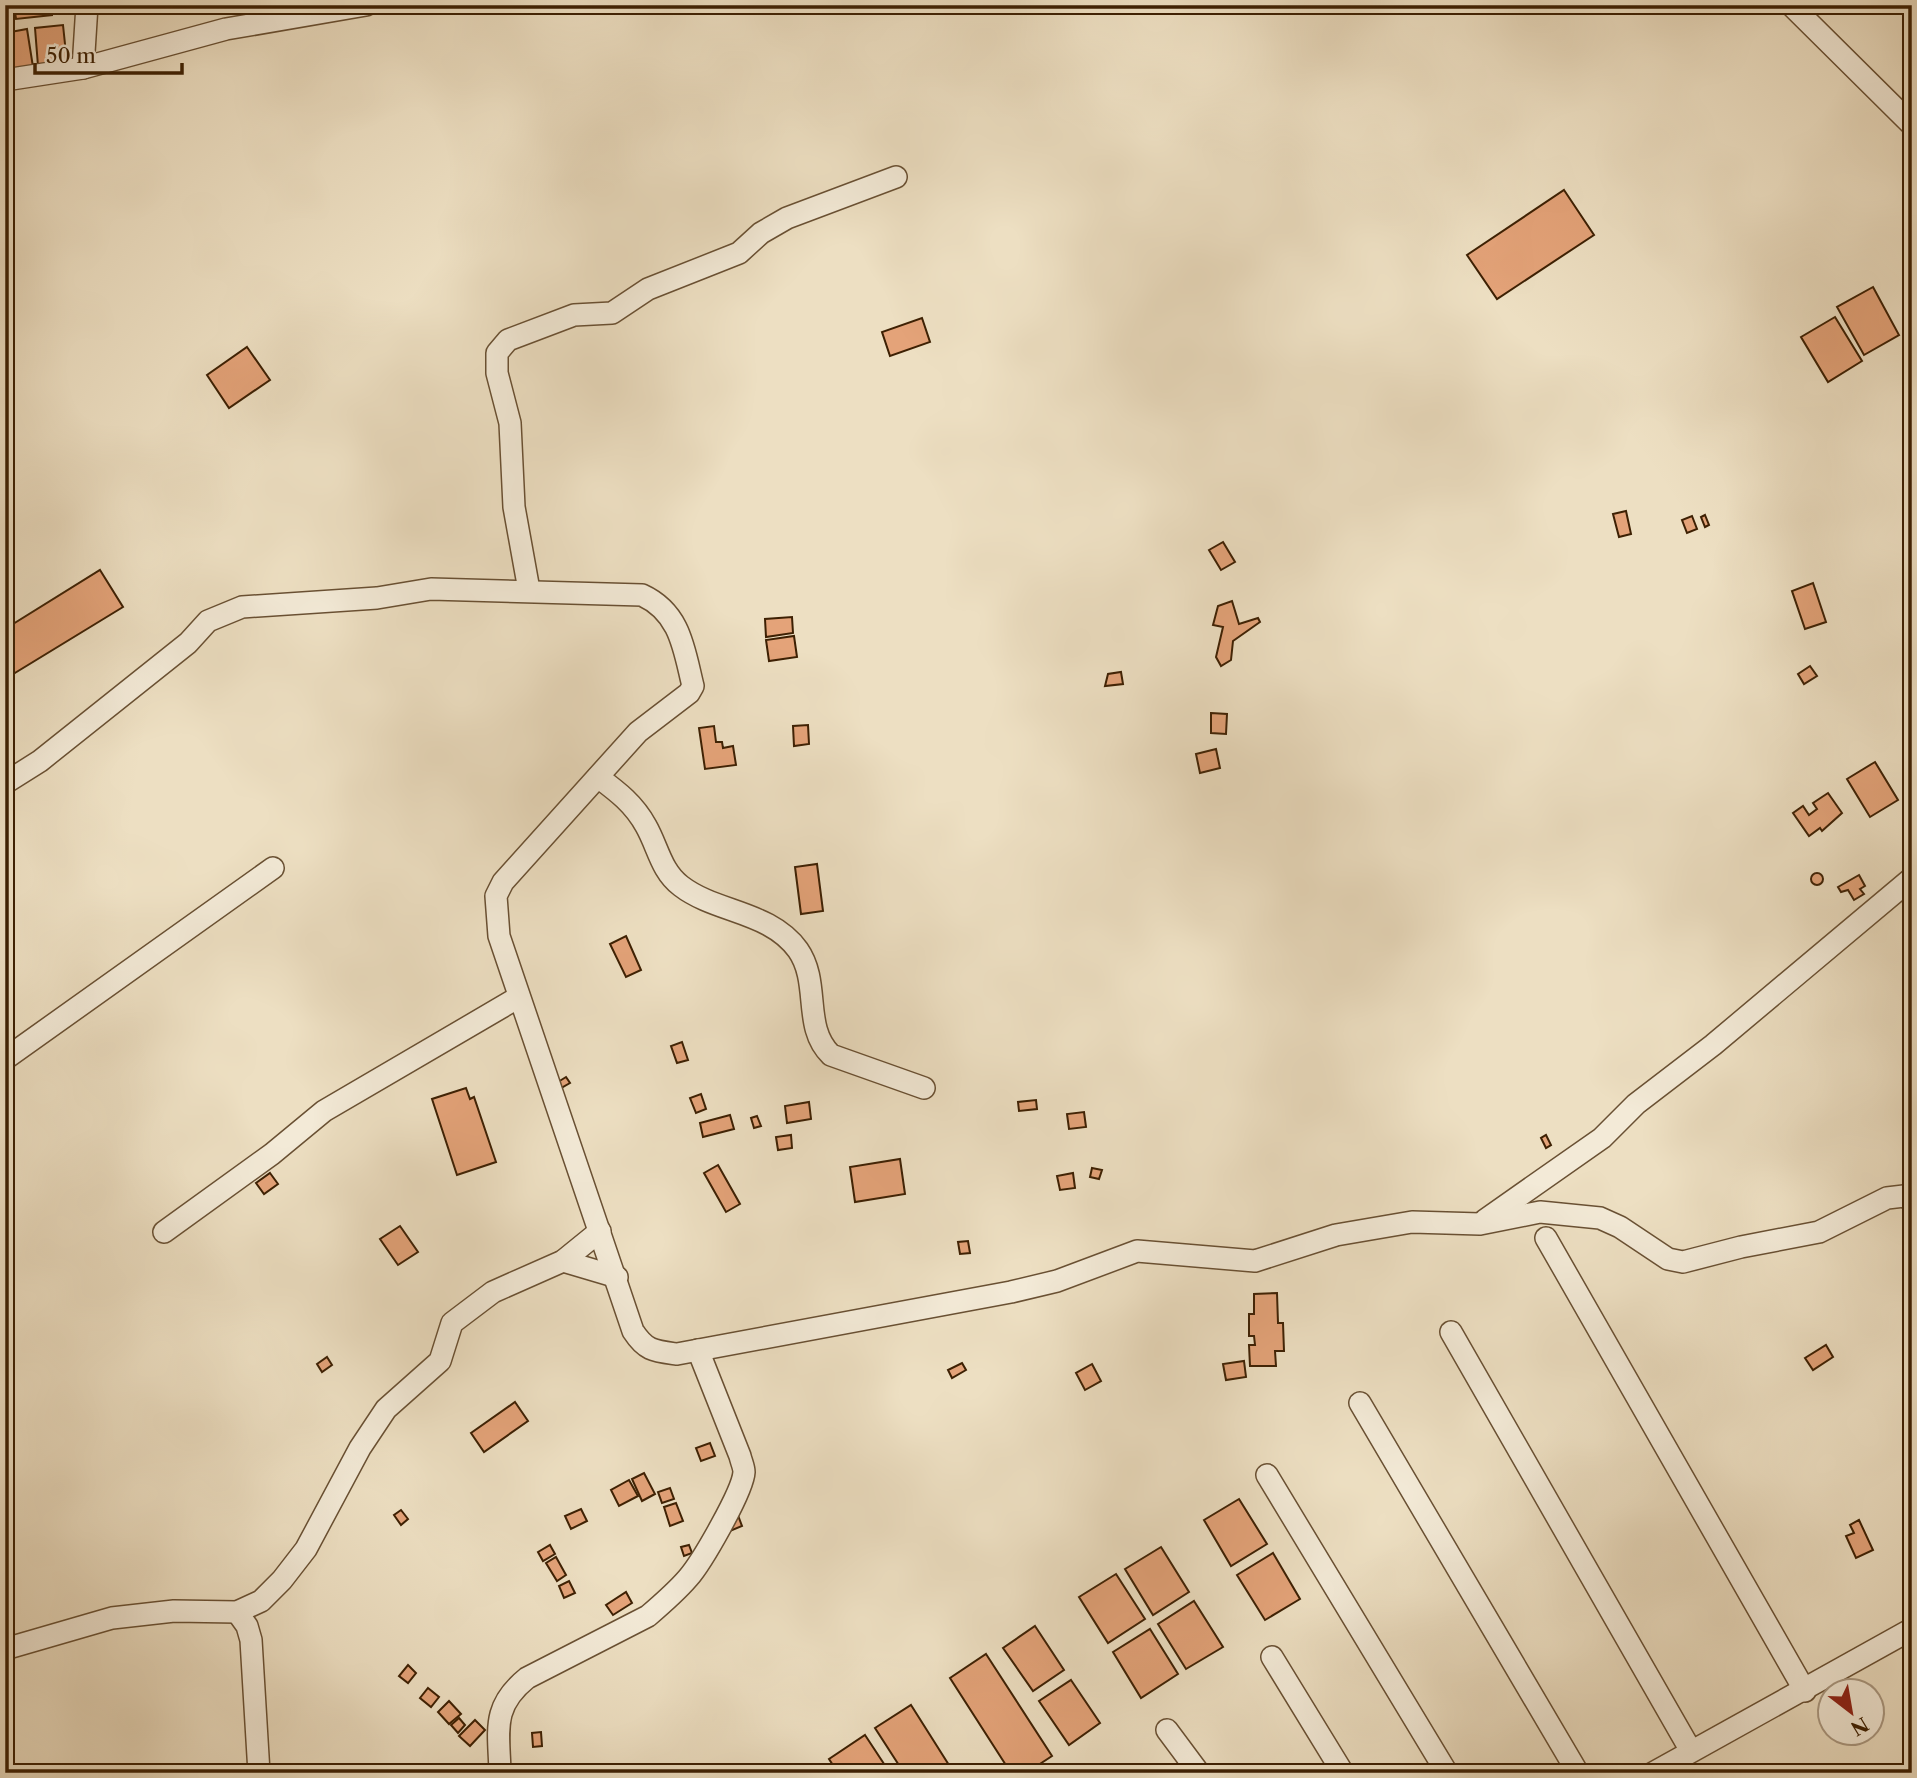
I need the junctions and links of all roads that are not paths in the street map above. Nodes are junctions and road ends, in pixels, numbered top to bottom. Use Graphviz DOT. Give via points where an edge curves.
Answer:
graph roads {
  1 [pos="87,5"];
  2 [pos="366,5"];
  3 [pos="1791,5"];
  4 [pos="83,68"];
  5 [pos="5,80"];
  6 [pos="1912,125"];
  7 [pos="897,177"];
  8 [pos="529,590"];
  9 [pos="598,777"];
  10 [pos="5,783"];
  11 [pos="273,868"];
  12 [pos="1912,878"];
  13 [pos="519,997"];
  14 [pos="5,1059"];
  15 [pos="924,1088"];
  16 [pos="1912,1201"];
  17 [pos="1480,1224"];
  18 [pos="600,1231"];
  19 [pos="164,1232"];
  20 [pos="1546,1238"];
  21 [pos="563,1261"];
  22 [pos="617,1277"];
  23 [pos="1451,1332"];
  24 [pos="698,1350"];
  25 [pos="1360,1403"];
  26 [pos="1267,1475"];
  27 [pos="237,1612"];
  28 [pos="1912,1629"];
  29 [pos="5,1649"];
  30 [pos="1272,1657"];
  31 [pos="1805,1691"];
  32 [pos="1167,1730"];
  33 [pos="1691,1751"];
  34 [pos="259,1773"];
  35 [pos="500,1773"];
  36 [pos="1199,1773"];
  37 [pos="1343,1773"];
  38 [pos="1447,1773"];
  39 [pos="1578,1773"];
  40 [pos="1653,1773"];
  1 -- 4 [label="street"];
  2 -- 4 [label="street" via="226,29"];
  3 -- 6 [label="street"];
  4 -- 5 [label="street"];
  7 -- 8 [label="street" via="787,218 733,257 648,289 612,313 574,315 508,340 497,353 497,373 510,423 514,507"];
  8 -- 9 [label="street" via="642,595 659,603 681,636 692,686 689,693 638,732"];
  8 -- 10 [label="street" via="430,589 377,598 242,607 222,613 40,761"];
  9 -- 13 [label="street" via="503,882 496,896 499,936"];
  9 -- 15 [label="street" via="631,802 663,866 681,886 757,918 797,948 808,969 813,1019 821,1045 831,1055"];
  11 -- 14 [label="street"];
  12 -- 17 [label="street" via="1636,1104 1602,1138"];
  13 -- 18 [label="street"];
  13 -- 19 [label="street" via="324,1111"];
  16 -- 17 [label="street" via="1904,1196 1887,1198 1819,1232 1684,1262 1668,1259 1600,1218 1540,1212"];
  17 -- 24 [label="street" via="1400,1224 1336,1235 1255,1261 1137,1251 1057,1281 1011,1292"];
  18 -- 21 [label="street"];
  18 -- 22 [label="street"];
  20 -- 31 [label="street"];
  21 -- 22 [label="street"];
  21 -- 27 [label="street" via="493,1292 452,1323 440,1361 386,1409 306,1549 261,1601"];
  22 -- 24 [label="street" via="633,1331 643,1346 677,1354"];
  23 -- 33 [label="street"];
  24 -- 35 [label="street" via="740,1456 741,1483 707,1550 688,1577 648,1616 514,1688 499,1712"];
  25 -- 39 [label="street"];
  26 -- 38 [label="street"];
  27 -- 29 [label="street" via="174,1611 112,1618"];
  27 -- 34 [label="street" via="251,1640"];
  28 -- 31 [label="street"];
  30 -- 37 [label="street"];
  31 -- 33 [label="street"];
  32 -- 36 [label="street"];
  33 -- 40 [label="street"];
}
